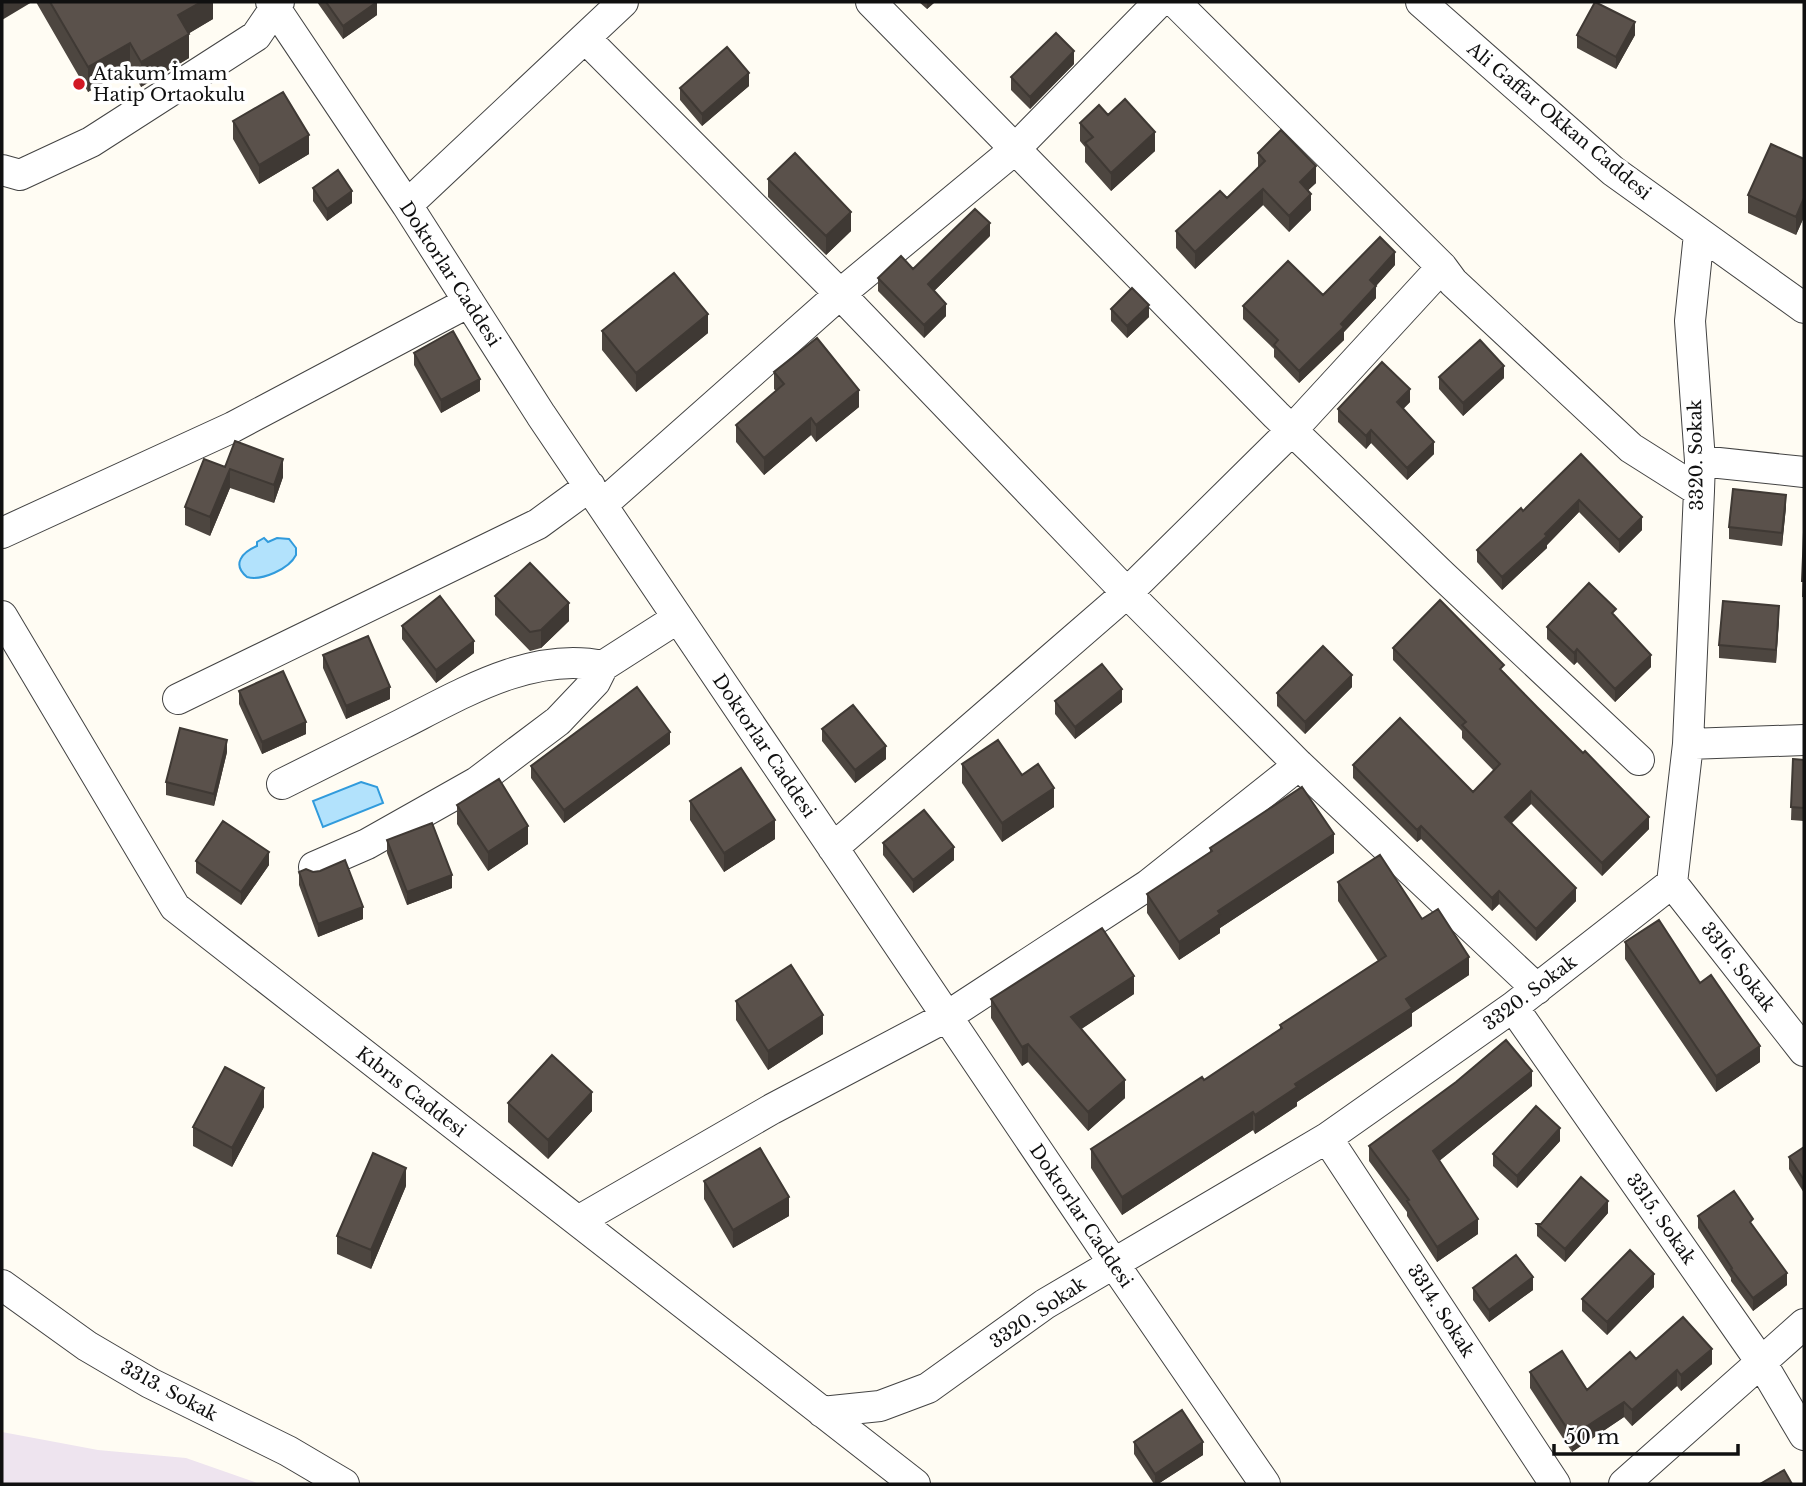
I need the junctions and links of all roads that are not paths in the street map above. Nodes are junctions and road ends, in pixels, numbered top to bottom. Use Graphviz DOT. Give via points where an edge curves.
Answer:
graph roads {
  1 [pos="623,2"];
  2 [pos="871,2"];
  3 [pos="1159,2"];
  4 [pos="1175,2"];
  5 [pos="1421,2"];
  6 [pos="275,3"];
  7 [pos="585,38"];
  8 [pos="1014,150"];
  9 [pos="2,170"];
  10 [pos="407,205"];
  11 [pos="1699,234"];
  12 [pos="1442,267"];
  13 [pos="840,294"];
  14 [pos="469,302"];
  15 [pos="1804,308"];
  16 [pos="1292,430"];
  17 [pos="1700,461"];
  18 [pos="1804,472"];
  19 [pos="1699,491"];
  20 [pos="597,496"];
  21 [pos="2,533"];
  22 [pos="1127,593"];
  23 [pos="2,616"];
  24 [pos="678,618"];
  25 [pos="603,666"];
  26 [pos="178,699"];
  27 [pos="1804,740"];
  28 [pos="1688,744"];
  29 [pos="1639,760"];
  30 [pos="1299,765"];
  31 [pos="282,784"];
  32 [pos="833,848"];
  33 [pos="314,867"];
  34 [pos="1672,883"];
  35 [pos="1537,989"];
  36 [pos="1513,1007"];
  37 [pos="946,1017"];
  38 [pos="1802,1044"];
  39 [pos="1327,1138"];
  40 [pos="578,1221"];
  41 [pos="1114,1265"];
  42 [pos="2,1285"];
  43 [pos="1804,1324"];
  44 [pos="1761,1363"];
  45 [pos="822,1412"];
  46 [pos="1804,1435"];
  47 [pos="344,1484"];
  48 [pos="915,1484"];
  49 [pos="1265,1484"];
  50 [pos="1555,1484"];
  51 [pos="1624,1484"];
  1 -- 7 [label="street"];
  2 -- 8 [label="street"];
  3 -- 8 [label="street"];
  4 -- 12 [label="street"];
  5 -- 11 [label="street, Ali Gaffar Okkan Caddesi" via="1612,171"];
  6 -- 9 [label="street" via="256,36 91,142 20,175"];
  6 -- 10 [label="street, Doktorlar Caddesi"];
  7 -- 10 [label="street"];
  7 -- 13 [label="street"];
  8 -- 13 [label="street"];
  8 -- 16 [label="street"];
  10 -- 14 [label="street, Doktorlar Caddesi"];
  11 -- 15 [label="street, Ali Gaffar Okkan Caddesi"];
  11 -- 17 [label="street, 3320. Sokak" via="1690,321"];
  12 -- 16 [label="street"];
  12 -- 19 [label="street" via="1631,448"];
  13 -- 20 [label="street"];
  13 -- 22 [label="street"];
  14 -- 20 [label="street, Doktorlar Caddesi"];
  14 -- 21 [label="street" via="233,427"];
  16 -- 22 [label="street"];
  16 -- 29 [label="street"];
  17 -- 18 [label="street"];
  17 -- 19 [label="street, 3320. Sokak"];
  19 -- 28 [label="street, 3320. Sokak"];
  20 -- 24 [label="street, Doktorlar Caddesi"];
  20 -- 26 [label="street"];
  22 -- 30 [label="street"];
  22 -- 32 [label="street"];
  23 -- 40 [label="street, Kıbrıs Caddesi" via="174,907"];
  24 -- 25 [label="street"];
  24 -- 32 [label="street, Doktorlar Caddesi"];
  25 -- 31 [label="street" via="586,662 541,665 479,685"];
  25 -- 33 [label="street" via="595,682 558,721 477,782 367,844"];
  27 -- 28 [label="street"];
  28 -- 34 [label="street, 3320. Sokak"];
  30 -- 35 [label="street"];
  30 -- 37 [label="street" via="1148,885"];
  32 -- 37 [label="street, Doktorlar Caddesi"];
  34 -- 35 [label="street, 3320. Sokak"];
  34 -- 38 [label="street, 3316. Sokak"];
  35 -- 36 [label="street, 3320. Sokak"];
  36 -- 39 [label="street, 3320. Sokak"];
  36 -- 44 [label="street, 3315. Sokak"];
  37 -- 40 [label="street" via="772,1109"];
  37 -- 41 [label="street, Doktorlar Caddesi"];
  39 -- 41 [label="street, 3320. Sokak"];
  39 -- 50 [label="street, 3314. Sokak"];
  40 -- 45 [label="street, Kıbrıs Caddesi"];
  41 -- 45 [label="street, 3320. Sokak" via="1045,1304 928,1388 880,1406"];
  41 -- 49 [label="street, Doktorlar Caddesi"];
  42 -- 47 [label="street, 3313. Sokak" via="87,1346 149,1383 288,1451"];
  43 -- 44 [label="street"];
  44 -- 46 [label="street, 3315. Sokak"];
  44 -- 51 [label="street"];
  45 -- 48 [label="street, Kıbrıs Caddesi"];
}
